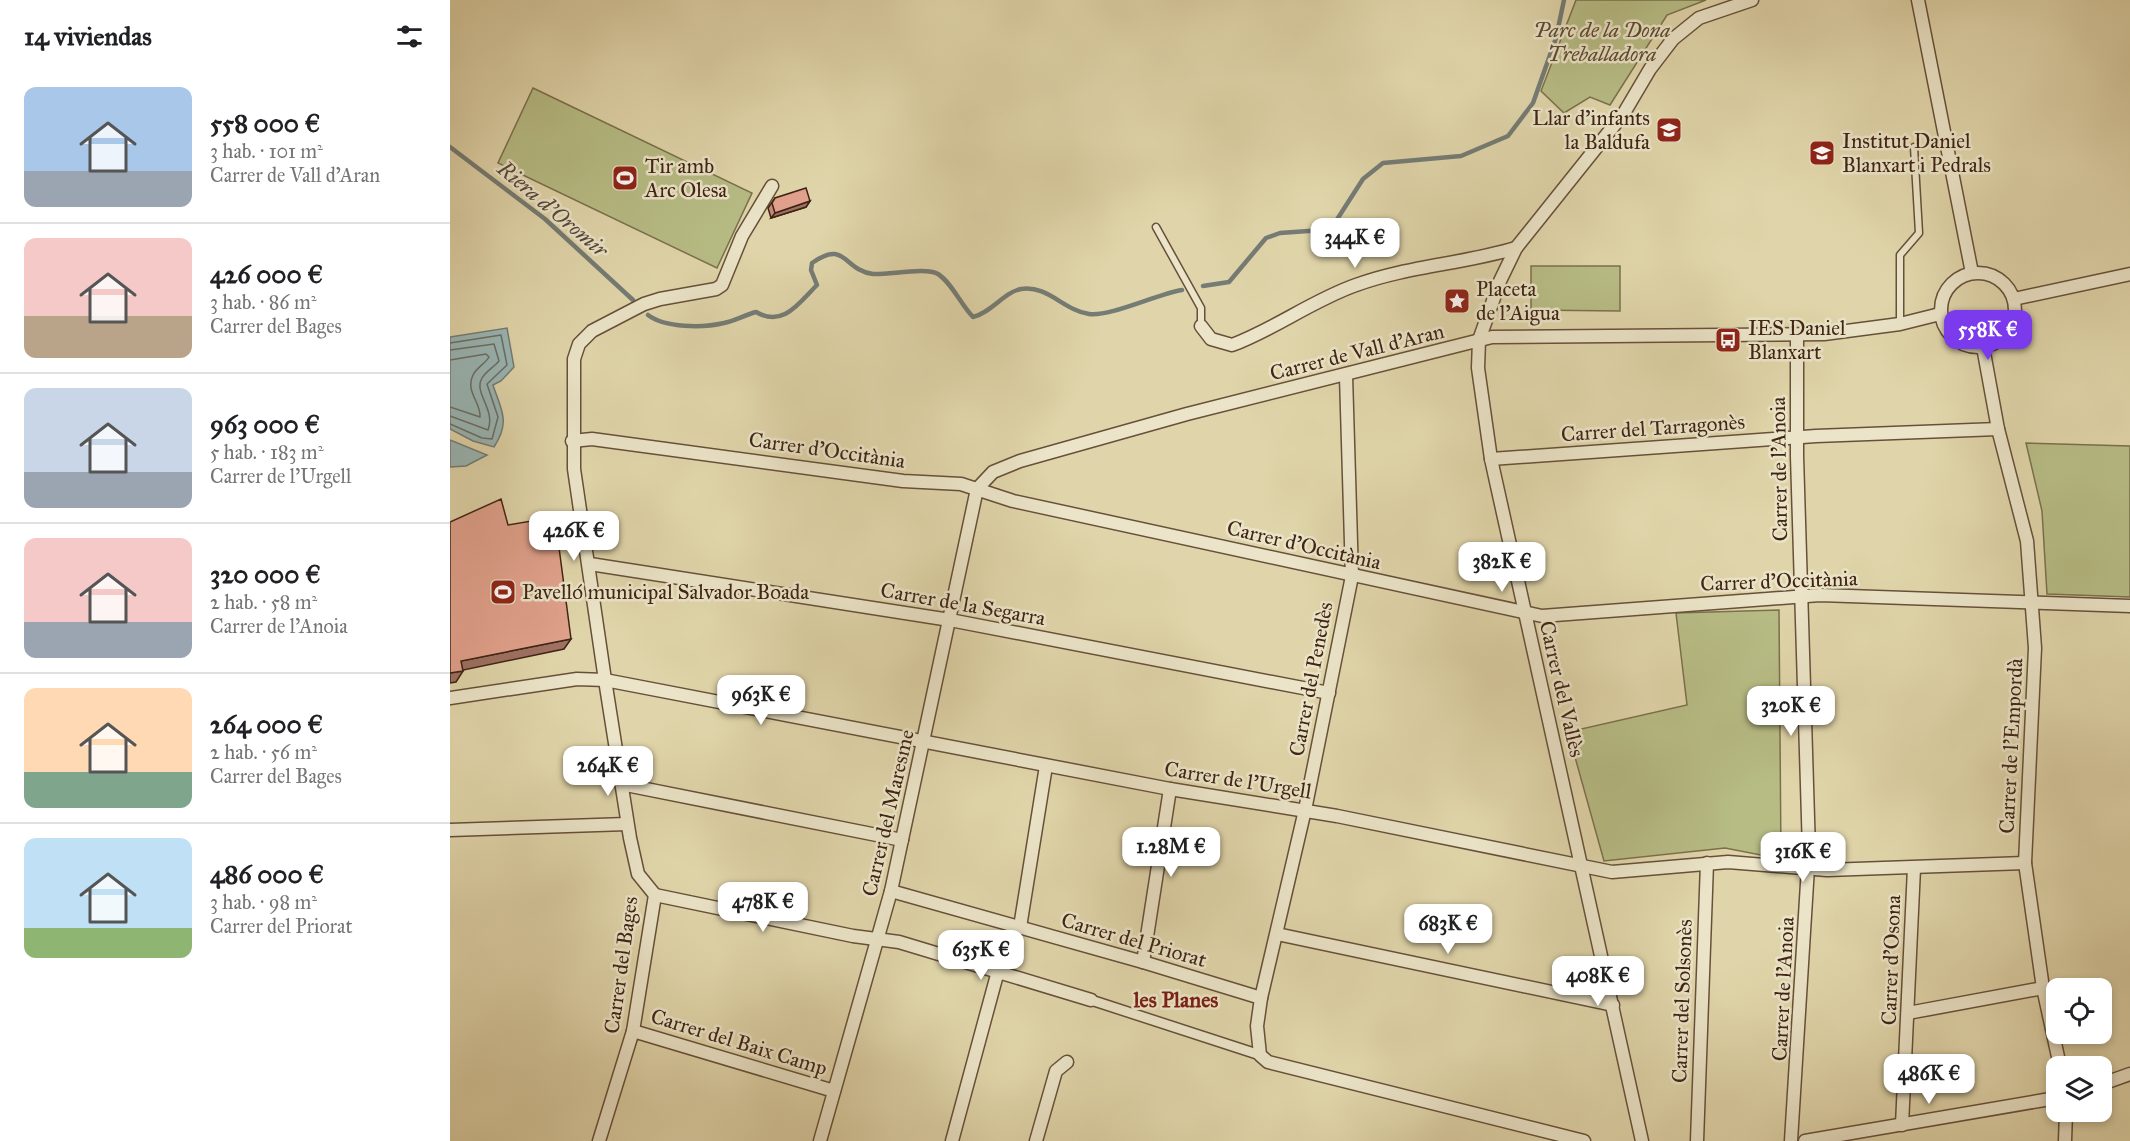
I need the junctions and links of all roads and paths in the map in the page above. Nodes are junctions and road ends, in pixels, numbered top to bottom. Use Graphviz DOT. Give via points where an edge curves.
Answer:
graph roads {
  1 [pos="1752,0"];
  2 [pos="1917,0"];
  3 [pos="1914,147"];
  4 [pos="772,186"];
  5 [pos="1156,227"];
  6 [pos="1516,248"];
  7 [pos="1972,273"];
  8 [pos="2130,274"];
  9 [pos="2014,299"];
  10 [pos="1941,314"];
  11 [pos="1900,324"];
  12 [pos="1201,326"];
  13 [pos="1797,335"];
  14 [pos="1479,340"];
  15 [pos="1983,347"];
  16 [pos="1346,376"];
  17 [pos="1998,429"];
  18 [pos="1797,438"];
  19 [pos="572,441"];
  20 [pos="1491,459"];
  21 [pos="978,489"];
  22 [pos="590,564"];
  23 [pos="1352,576"];
  24 [pos="1801,595"];
  25 [pos="2033,601"];
  26 [pos="2130,606"];
  27 [pos="1525,613"];
  28 [pos="950,620"];
  29 [pos="605,680"];
  30 [pos="1329,693"];
  31 [pos="450,698"];
  32 [pos="924,742"];
  33 [pos="1046,766"];
  34 [pos="621,784"];
  35 [pos="1170,789"];
  36 [pos="1305,810"];
  37 [pos="627,824"];
  38 [pos="450,830"];
  39 [pos="902,840"];
  40 [pos="1707,863"];
  41 [pos="2025,863"];
  42 [pos="1582,867"];
  43 [pos="1809,868"];
  44 [pos="1914,868"];
  45 [pos="891,891"];
  46 [pos="655,895"];
  47 [pos="1020,927"];
  48 [pos="1277,934"];
  49 [pos="876,939"];
  50 [pos="1143,962"];
  51 [pos="998,971"];
  52 [pos="2043,988"];
  53 [pos="1262,998"];
  54 [pos="1090,1000"];
  55 [pos="1613,1005"];
  56 [pos="1908,1013"];
  57 [pos="633,1031"];
  58 [pos="1260,1055"];
  59 [pos="2058,1056"];
  60 [pos="1066,1062"];
  61 [pos="2130,1074"];
  62 [pos="2112,1080"];
  63 [pos="834,1091"];
  64 [pos="2046,1100"];
  65 [pos="2066,1122"];
  66 [pos="1902,1125"];
  67 [pos="599,1141"];
  68 [pos="820,1141"];
  69 [pos="952,1141"];
  70 [pos="1036,1141"];
  71 [pos="1584,1141"];
  72 [pos="1642,1141"];
  73 [pos="1696,1141"];
  74 [pos="1791,1141"];
  75 [pos="1806,1141"];
  76 [pos="2065,1141"];
  1 -- 6 [label="street, Carrer del Vallès" via="1698,18 1662,52 1624,113"];
  2 -- 7 [label="street"];
  3 -- 11 [label="lane" via="1919,233 1900,255"];
  4 -- 19 [label="street, Carrer del Bages" via="742,236 722,285 651,301 592,331 579,344 573,367"];
  5 -- 12 [label="lane" via="1201,308"];
  6 -- 12 [label="street" via="1356,285 1232,345 1211,339"];
  6 -- 14 [label="street, Carrer del Vallès"];
  7 -- 9 [label="street" via="1995,276"];
  7 -- 10 [label="street" via="1946,289"];
  8 -- 9 [label="street"];
  9 -- 15 [label="street" via="2011,327 1996,343"];
  10 -- 11 [label="street, Carrer de Vall d'Aran"];
  10 -- 15 [label="street" via="1944,326 1955,340"];
  11 -- 13 [label="street, Carrer de Vall d'Aran"];
  13 -- 14 [label="street, Carrer de Vall d'Aran" via="1503,336"];
  13 -- 18 [label="street, Carrer de l'Anoia"];
  14 -- 16 [label="street, Carrer de Vall d'Aran"];
  14 -- 20 [label="street, Carrer del Vallès" via="1478,368"];
  15 -- 17 [label="street, Carrer de l'Empordà"];
  16 -- 21 [label="street, Carrer de Vall d'Aran" via="1186,414 1020,461 993,472"];
  16 -- 23 [label="street, Carrer del Penedès"];
  17 -- 18 [label="street, Carrer del Tarragonès"];
  17 -- 25 [label="street, Carrer de l'Empordà" via="2027,541"];
  18 -- 20 [label="street, Carrer del Tarragonès"];
  18 -- 24 [label="street, Carrer de l'Anoia"];
  19 -- 21 [label="street, Carrer d'Occitània" via="592,439"];
  19 -- 22 [label="street, Carrer del Bages"];
  20 -- 27 [label="street, Carrer del Vallès"];
  21 -- 23 [label="street, Carrer d'Occitània" via="1013,501"];
  21 -- 28 [label="street, Carrer del Maresme"];
  22 -- 28 [label="street, Carrer de la Segarra"];
  22 -- 29 [label="street, Carrer del Bages"];
  23 -- 27 [label="street, Carrer d'Occitània"];
  23 -- 30 [label="street, Carrer del Penedès"];
  24 -- 25 [label="street, Carrer d'Occitània"];
  24 -- 27 [label="street, Carrer d'Occitània" via="1555,615"];
  24 -- 43 [label="street, Carrer de l'Anoia"];
  25 -- 26 [label="street, Carrer d'Occitània"];
  25 -- 41 [label="street, Carrer de l'Empordà" via="2035,648"];
  27 -- 42 [label="street, Carrer del Vallès"];
  28 -- 30 [label="street, Carrer de la Segarra"];
  28 -- 32 [label="street, Carrer del Maresme"];
  29 -- 31 [label="street, Carrer de l'Urgell" via="577,679"];
  29 -- 32 [label="street, Carrer de l'Urgell"];
  29 -- 34 [label="street, Carrer del Bages"];
  30 -- 36 [label="street, Carrer del Penedès"];
  32 -- 33 [label="street, Carrer de l'Urgell"];
  32 -- 39 [label="street, Carrer del Maresme"];
  33 -- 35 [label="street, Carrer de l'Urgell"];
  33 -- 47 [label="street"];
  34 -- 37 [label="street, Carrer del Bages"];
  34 -- 39 [label="street"];
  35 -- 36 [label="street, Carrer de l'Urgell"];
  35 -- 50 [label="street"];
  36 -- 42 [label="street, Carrer de l'Urgell"];
  36 -- 48 [label="street, Carrer del Penedès"];
  37 -- 38 [label="street"];
  37 -- 46 [label="street, Carrer del Bages" via="638,874"];
  39 -- 45 [label="street, Carrer del Maresme"];
  40 -- 42 [label="street, Carrer de l'Urgell" via="1612,872"];
  40 -- 43 [label="street, Carrer de l'Urgell"];
  40 -- 73 [label="street, Carrer del Solsonès"];
  41 -- 44 [label="street, Carrer de l'Urgell"];
  41 -- 52 [label="street, Carrer de l'Empordà"];
  42 -- 55 [label="street, Carrer del Vallès"];
  43 -- 44 [label="street, Carrer de l'Urgell"];
  43 -- 74 [label="street, Carrer de l'Anoia"];
  44 -- 56 [label="street, Carrer d'Osona"];
  45 -- 47 [label="street, Carrer del Priorat"];
  45 -- 49 [label="street, Carrer del Maresme"];
  46 -- 49 [label="street"];
  46 -- 57 [label="street, Carrer del Bages"];
  47 -- 50 [label="street, Carrer del Priorat"];
  48 -- 53 [label="street, Carrer del Penedès"];
  48 -- 55 [label="street"];
  49 -- 51 [label="street"];
  49 -- 63 [label="street, Carrer del Maresme"];
  50 -- 53 [label="street, Carrer del Priorat"];
  51 -- 54 [label="street"];
  51 -- 69 [label="street"];
  52 -- 56 [label="street"];
  52 -- 59 [label="street, Carrer de l'Empordà"];
  53 -- 58 [label="street, Carrer del Penedès" via="1257,1026"];
  54 -- 58 [label="street"];
  55 -- 72 [label="street, Carrer del Vallès"];
  56 -- 66 [label="street, Carrer d'Osona"];
  57 -- 63 [label="street, Carrer del Baix Camp"];
  57 -- 67 [label="street, Carrer del Bages"];
  58 -- 71 [label="street" via="1268,1062"];
  60 -- 70 [label="street" via="1056,1071"];
  61 -- 62 [label="street"];
  63 -- 68 [label="street, Carrer del Maresme"];
  64 -- 66 [label="street"];
  65 -- 76 [label="street"];
  66 -- 75 [label="street"];
}
